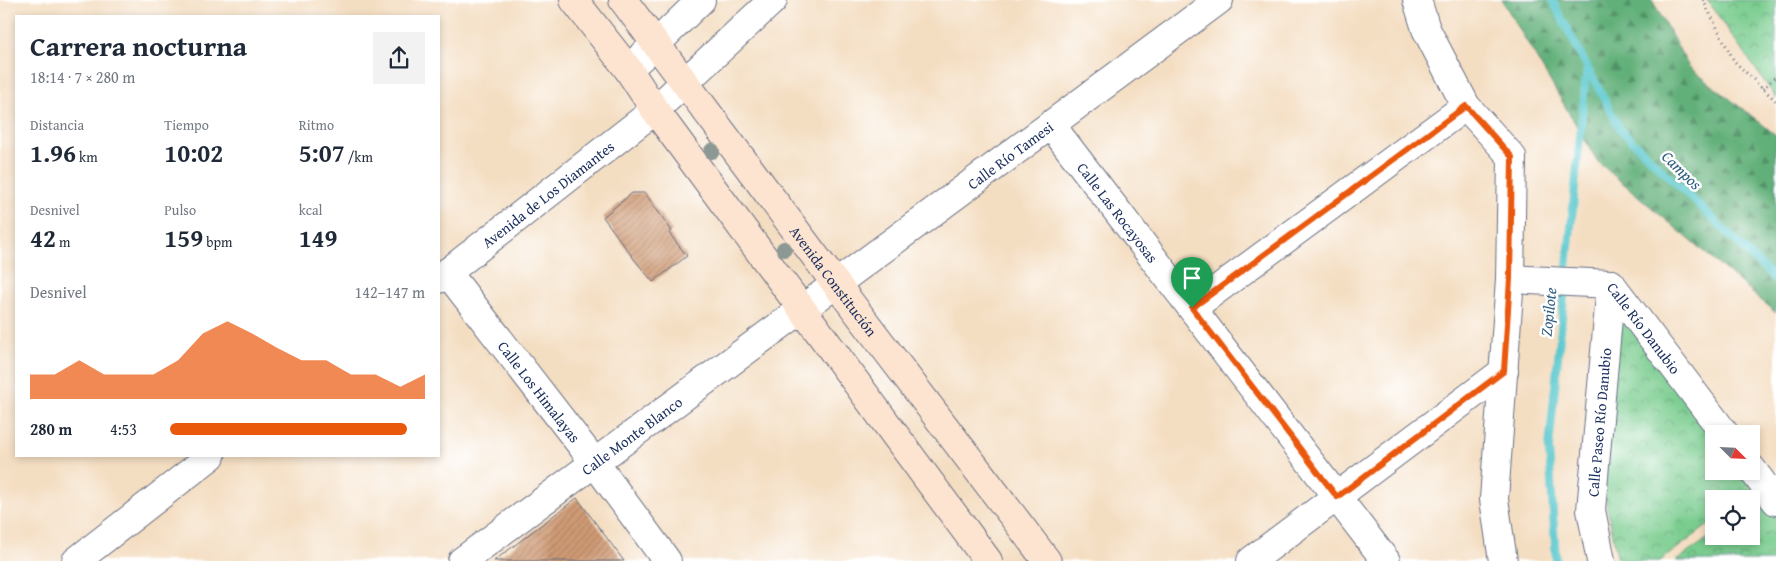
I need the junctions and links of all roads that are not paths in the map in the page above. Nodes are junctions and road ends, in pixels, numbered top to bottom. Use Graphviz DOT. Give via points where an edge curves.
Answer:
graph roads {
  1 [pos="574,0"];
  2 [pos="623,0"];
  3 [pos="701,0"];
  4 [pos="773,0"];
  5 [pos="1218,0"];
  6 [pos="1417,0"];
  7 [pos="656,44"];
  8 [pos="628,69"];
  9 [pos="685,83"];
  10 [pos="1466,106"];
  11 [pos="655,110"];
  12 [pos="1051,124"];
  13 [pos="443,275"];
  14 [pos="1510,279"];
  15 [pos="836,284"];
  16 [pos="1611,284"];
  17 [pos="1192,308"];
  18 [pos="802,309"];
  19 [pos="1504,371"];
  20 [pos="1718,425"];
  21 [pos="209,457"];
  22 [pos="594,463"];
  23 [pos="1760,480"];
  24 [pos="1337,497"];
  25 [pos="1776,501"];
  26 [pos="76,561"];
  27 [pos="462,561"];
  28 [pos="667,561"];
  29 [pos="988,561"];
  30 [pos="1047,561"];
  31 [pos="1251,561"];
  32 [pos="1386,561"];
  33 [pos="1503,561"];
  34 [pos="1601,561"];
  1 -- 8 [label="street"];
  2 -- 7 [label="street, Avenida Constitución"];
  3 -- 7 [label="street"];
  4 -- 9 [label="street"];
  5 -- 12 [label="street, Calle Río Tamesi"];
  6 -- 10 [label="street" via="1426,28"];
  7 -- 8 [label="street"];
  7 -- 9 [label="street, Avenida Constitución"];
  8 -- 11 [label="street"];
  9 -- 11 [label="street"];
  9 -- 15 [label="street, Avenida Constitución"];
  10 -- 14 [label="street" via="1512,157"];
  10 -- 17 [label="street"];
  11 -- 13 [label="street, Avenida de Los Diamantes"];
  11 -- 18 [label="street"];
  12 -- 15 [label="street, Calle Río Tamesi"];
  12 -- 17 [label="street, Calle Las Rocayosas"];
  13 -- 22 [label="street, Calle Los Himalayas"];
  14 -- 16 [label="street, Calle Río Danubio"];
  14 -- 19 [label="street"];
  15 -- 18 [label="street, Calle Río Tamesi"];
  15 -- 30 [label="street, Avenida Constitución"];
  16 -- 20 [label="street, Calle Río Danubio"];
  16 -- 34 [label="street, Calle Paseo Río Danubio" via="1591,510"];
  17 -- 24 [label="street, Calle Las Rocayosas"];
  18 -- 22 [label="street, Calle Monte Blanco"];
  18 -- 29 [label="street"];
  19 -- 24 [label="street"];
  19 -- 33 [label="street" via="1494,499"];
  21 -- 26 [label="street"];
  22 -- 27 [label="street, Calle Monte Blanco"];
  22 -- 28 [label="street, Calle Los Himalayas"];
  23 -- 25 [label="street"];
  24 -- 31 [label="street"];
  24 -- 32 [label="street, Calle Las Rocayosas"];
}
